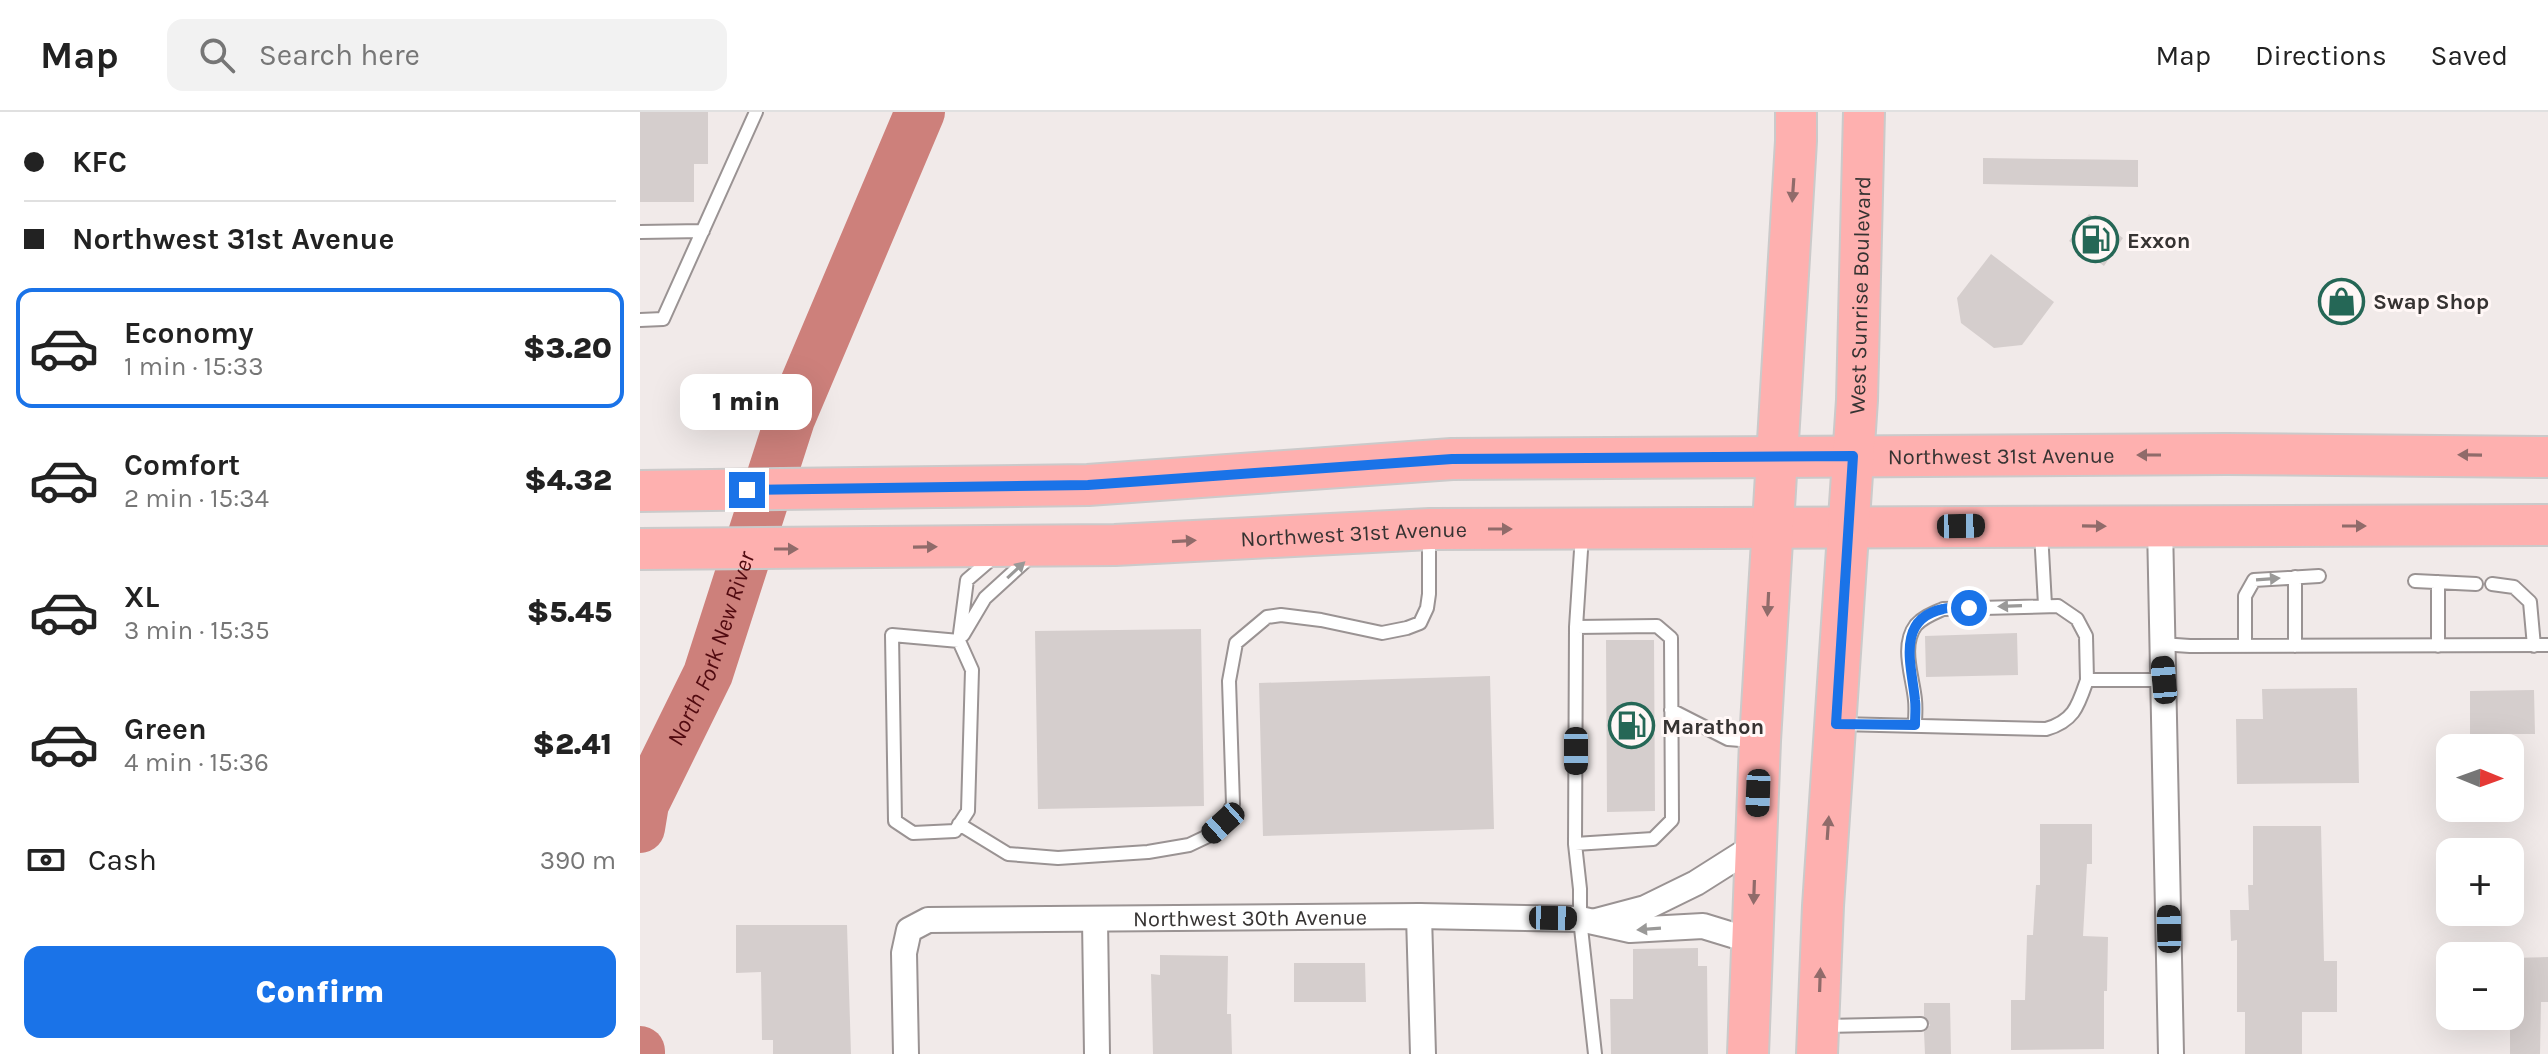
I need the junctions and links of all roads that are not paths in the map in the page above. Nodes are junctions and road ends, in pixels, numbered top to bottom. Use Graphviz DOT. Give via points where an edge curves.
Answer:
graph roads {
  1 [pos="756,112"];
  2 [pos="1796,112"];
  3 [pos="1864,112"];
  4 [pos="703,231"];
  5 [pos="640,232"];
  6 [pos="640,320"];
  7 [pos="1853,456"];
  8 [pos="1776,457"];
  9 [pos="2548,457"];
  10 [pos="1088,485"];
  11 [pos="640,491"];
  12 [pos="2041,525"];
  13 [pos="2548,525"];
  14 [pos="1772,526"];
  15 [pos="1848,526"];
  16 [pos="2160,526"];
  17 [pos="1582,528"];
  18 [pos="1430,529"];
  19 [pos="1024,546"];
  20 [pos="640,549"];
  21 [pos="2319,576"];
  22 [pos="2295,577"];
  23 [pos="2415,581"];
  24 [pos="2438,582"];
  25 [pos="2476,584"];
  26 [pos="2492,584"];
  27 [pos="2045,605"];
  28 [pos="1576,627"];
  29 [pos="959,641"];
  30 [pos="2161,644"];
  31 [pos="2548,645"];
  32 [pos="2245,646"];
  33 [pos="2295,646"];
  34 [pos="2438,646"];
  35 [pos="2534,646"];
  36 [pos="2087,680"];
  37 [pos="2164,680"];
  38 [pos="1671,710"];
  39 [pos="1836,724"];
  40 [pos="1915,725"];
  41 [pos="1760,741"];
  42 [pos="959,824"];
  43 [pos="1575,844"];
  44 [pos="1756,845"];
  45 [pos="1419,916"];
  46 [pos="1095,920"];
  47 [pos="1587,920"];
  48 [pos="1752,941"];
  49 [pos="1921,1024"];
  50 [pos="1818,1040"];
  51 [pos="906,1054"];
  52 [pos="1097,1054"];
  53 [pos="1423,1054"];
  54 [pos="1595,1054"];
  55 [pos="1748,1054"];
  56 [pos="2171,1054"];
  1 -- 4 [label="lane"];
  2 -- 8 [label="main road, one-way"];
  3 -- 7 [label="main road, West Sunrise Boulevard"];
  4 -- 5 [label="lane"];
  4 -- 6 [label="lane" via="663,319"];
  7 -- 8 [label="main road, Northwest 31st Avenue"];
  9 -- 7 [label="main road, Northwest 31st Avenue, one-way"];
  7 -- 15 [label="main road, West Sunrise Boulevard"];
  8 -- 10 [label="main road, Northwest 31st Avenue" via="1452,459"];
  8 -- 14 [label="main road"];
  10 -- 11 [label="main road, Northwest 31st Avenue"];
  10 -- 19 [label="main road" via="1049,503 1024,523"];
  12 -- 15 [label="main road, Northwest 31st Avenue"];
  12 -- 16 [label="main road, Northwest 31st Avenue, one-way"];
  12 -- 27 [label="lane"];
  16 -- 13 [label="main road, Northwest 31st Avenue, one-way"];
  14 -- 15 [label="main road, Northwest 31st Avenue"];
  14 -- 17 [label="main road, Northwest 31st Avenue"];
  14 -- 41 [label="main road, one-way"];
  15 -- 39 [label="main road, West Sunrise Boulevard"];
  16 -- 30 [label="street"];
  18 -- 17 [label="main road, Northwest 31st Avenue, one-way"];
  17 -- 28 [label="lane"];
  19 -- 18 [label="main road, Northwest 31st Avenue, one-way"];
  18 -- 42 [label="lane" via="1429,594 1420,623 1382,633 1281,615 1267,617 1236,643 1229,681 1233,804 1208,836 1148,852 1058,858 1008,854"];
  20 -- 19 [label="main road, Northwest 31st Avenue, one-way"];
  29 -- 19 [label="lane, one-way"];
  19 -- 29 [label="lane" via="967,580"];
  21 -- 22 [label="lane"];
  32 -- 22 [label="lane, one-way" via="2245,596 2254,580"];
  22 -- 33 [label="lane"];
  23 -- 24 [label="lane"];
  24 -- 25 [label="lane"];
  24 -- 34 [label="lane"];
  26 -- 35 [label="lane" via="2514,587 2530,602"];
  27 -- 36 [label="lane" via="2058,606 2077,619 2086,636"];
  27 -- 40 [label="lane, one-way" via="1943,609 1916,625 1909,641"];
  28 -- 38 [label="lane" via="1657,626 1671,638"];
  28 -- 43 [label="lane"];
  29 -- 42 [label="lane" via="972,670 968,811"];
  29 -- 42 [label="lane" via="892,635 895,821 913,833 955,831"];
  30 -- 32 [label="lane"];
  30 -- 37 [label="street"];
  31 -- 35 [label="lane"];
  32 -- 33 [label="lane"];
  33 -- 34 [label="lane"];
  34 -- 35 [label="lane"];
  36 -- 37 [label="lane"];
  36 -- 40 [label="lane" via="2077,709 2062,724 2046,729"];
  37 -- 56 [label="street"];
  38 -- 41 [label="lane" via="1728,739"];
  38 -- 43 [label="lane" via="1672,820 1653,839"];
  39 -- 40 [label="lane"];
  50 -- 39 [label="main road, West Sunrise Boulevard, one-way"];
  41 -- 44 [label="main road"];
  43 -- 47 [label="lane"];
  44 -- 47 [label="street, Northwest 30th Avenue" via="1645,908"];
  44 -- 48 [label="main road, one-way"];
  45 -- 46 [label="street, Northwest 30th Avenue"];
  45 -- 47 [label="street, Northwest 30th Avenue"];
  45 -- 53 [label="street"];
  46 -- 51 [label="street, Northwest 30th Avenue" via="928,920 909,930 904,953"];
  46 -- 52 [label="street"];
  48 -- 47 [label="street, Northwest 30th Avenue, one-way" via="1703,926 1630,930"];
  47 -- 54 [label="lane"];
  48 -- 55 [label="main road"];
  49 -- 50 [label="lane"];
}
